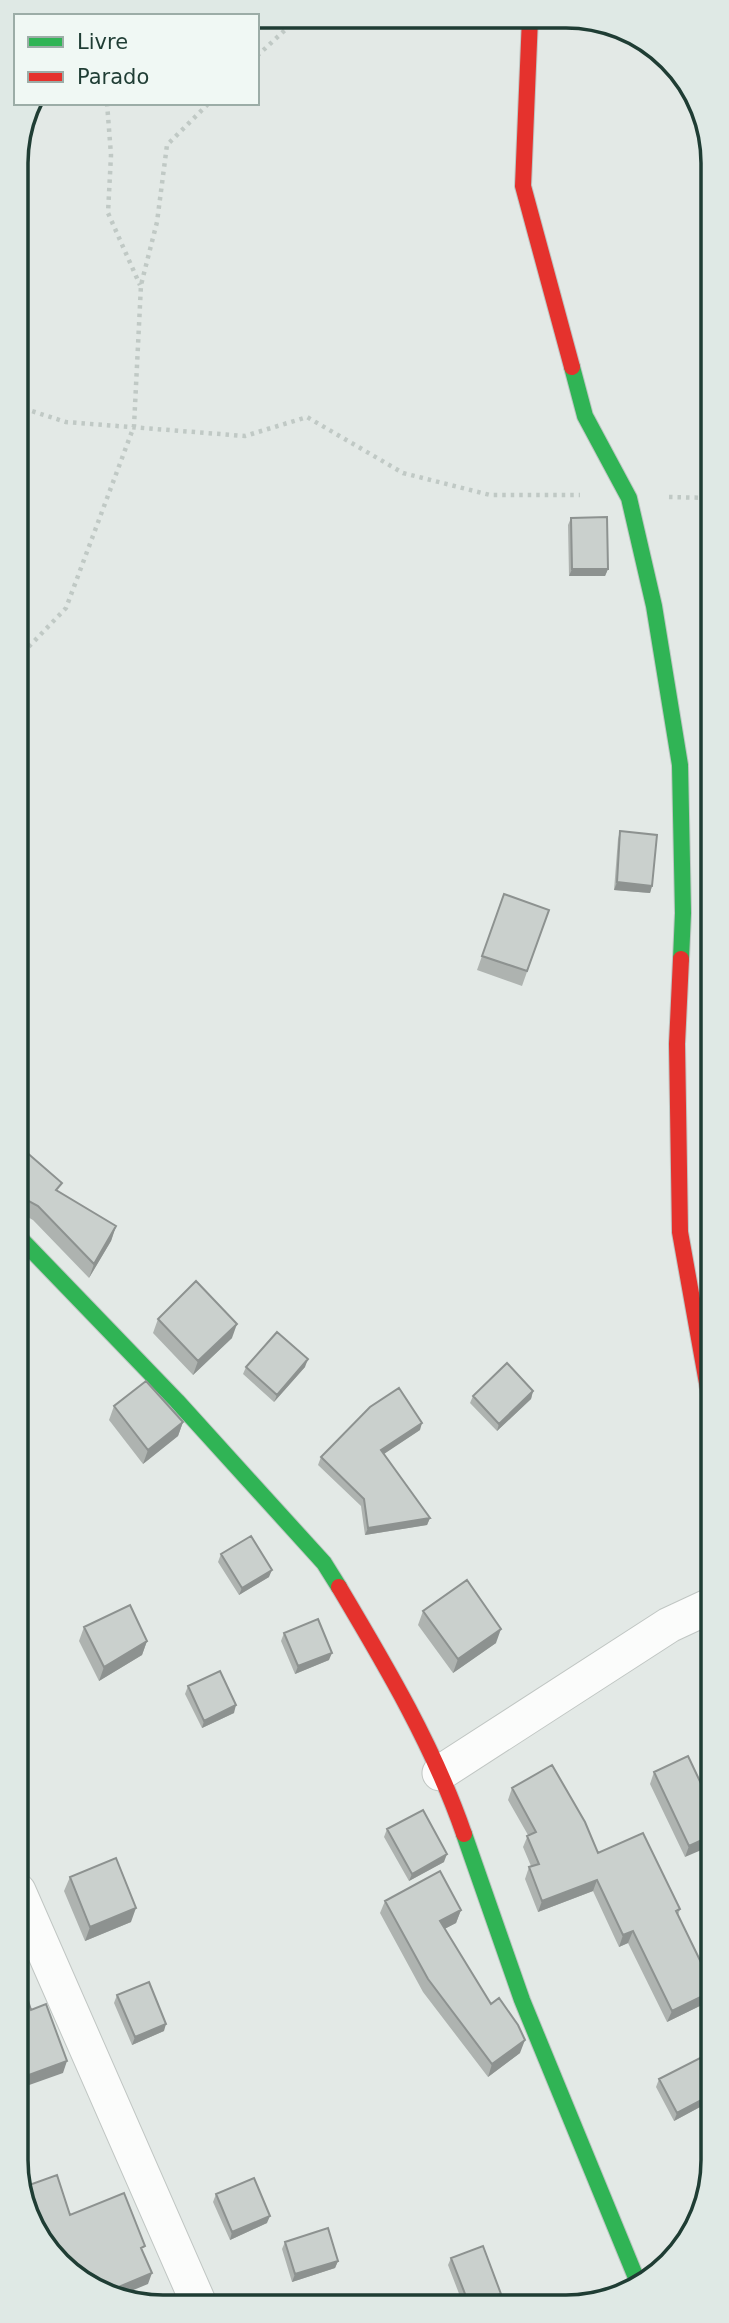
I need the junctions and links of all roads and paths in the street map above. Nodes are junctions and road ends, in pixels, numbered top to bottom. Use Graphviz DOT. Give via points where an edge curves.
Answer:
graph roads {
  1 [pos="286,28"];
  2 [pos="530,28"];
  3 [pos="259,54"];
  4 [pos="107,105"];
  5 [pos="207,105"];
  6 [pos="141,285"];
  7 [pos="28,410"];
  8 [pos="134,426"];
  9 [pos="629,498"];
  10 [pos="701,498"];
  11 [pos="28,648"];
  12 [pos="28,1246"];
  13 [pos="701,1349"];
  14 [pos="701,1610"];
  15 [pos="440,1773"];
  16 [pos="28,1914"];
  17 [pos="635,2276"];
  18 [pos="195,2295"];
  1 -- 3 [label="path"];
  2 -- 9 [label="street" via="523,186 585,416"];
  4 -- 6 [label="path" via="108,213"];
  5 -- 6 [label="path" via="167,145 158,222"];
  6 -- 8 [label="path"];
  7 -- 8 [label="path" via="66,422"];
  8 -- 9 [label="path" via="245,436 307,417 402,473 490,495"];
  8 -- 11 [label="path" via="66,608"];
  9 -- 10 [label="path"];
  9 -- 13 [label="street" via="654,606 680,765 684,913 677,1044 680,1232"];
  12 -- 15 [label="street" via="324,1563 395,1682"];
  14 -- 15 [label="street" via="669,1625"];
  15 -- 17 [label="street" via="522,2000"];
  16 -- 18 [label="street"];
}
